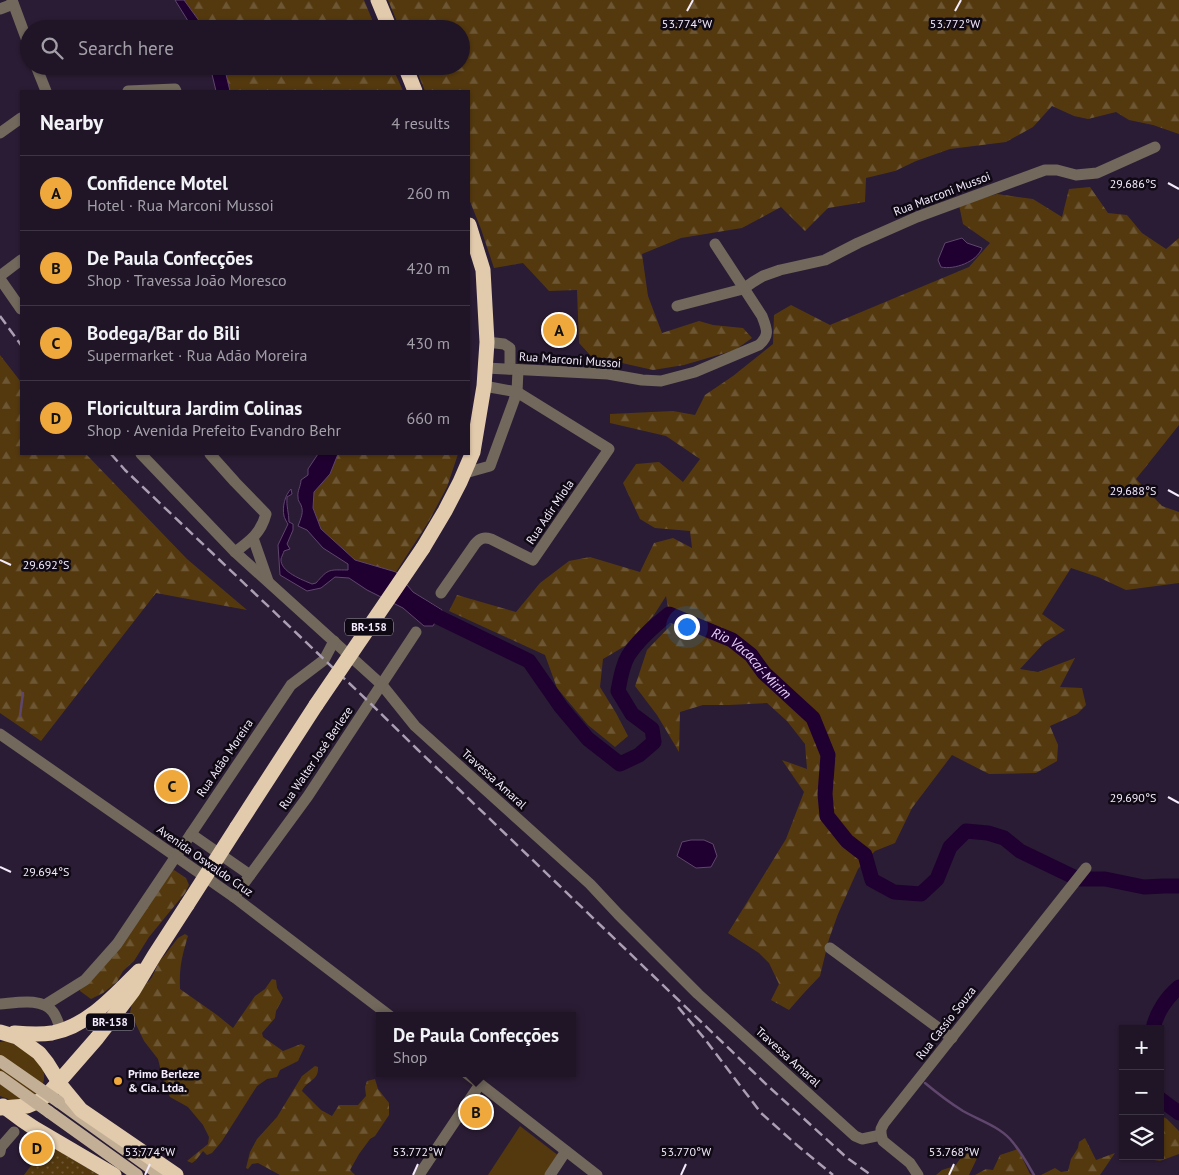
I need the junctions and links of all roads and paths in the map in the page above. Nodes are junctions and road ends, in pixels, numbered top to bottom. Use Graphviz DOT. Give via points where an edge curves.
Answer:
graph roads {
  1 [pos="378,0"];
  2 [pos="12,2"];
  3 [pos="0,9"];
  4 [pos="386,20"];
  5 [pos="20,23"];
  6 [pos="40,75"];
  7 [pos="409,75"];
  8 [pos="46,90"];
  9 [pos="152,90"];
  10 [pos="176,90"];
  11 [pos="415,90"];
  12 [pos="20,121"];
  13 [pos="0,133"];
  14 [pos="1155,146"];
  15 [pos="470,228"];
  16 [pos="715,244"];
  17 [pos="20,261"];
  18 [pos="0,277"];
  19 [pos="743,289"];
  20 [pos="677,306"];
  21 [pos="20,307"];
  22 [pos="488,342"];
  23 [pos="486,368"];
  24 [pos="514,370"];
  25 [pos="484,386"];
  26 [pos="517,392"];
  27 [pos="142,455"];
  28 [pos="211,455"];
  29 [pos="465,473"];
  30 [pos="253,538"];
  31 [pos="235,552"];
  32 [pos="268,582"];
  33 [pos="441,593"];
  34 [pos="416,632"];
  35 [pos="334,641"];
  36 [pos="382,685"];
  37 [pos="0,734"];
  38 [pos="191,834"];
  39 [pos="176,856"];
  40 [pos="1086,868"];
  41 [pos="250,875"];
  42 [pos="234,897"];
  43 [pos="830,948"];
  44 [pos="154,956"];
  45 [pos="0,1004"];
  46 [pos="45,1006"];
  47 [pos="385,1012"];
  48 [pos="61,1031"];
  49 [pos="2,1032"];
  50 [pos="952,1038"];
  51 [pos="0,1062"];
  52 [pos="0,1077"];
  53 [pos="471,1077"];
  54 [pos="58,1082"];
  55 [pos="480,1084"];
  56 [pos="2,1106"];
  57 [pos="14,1132"];
  58 [pos="881,1135"];
  59 [pos="566,1150"];
  60 [pos="0,1152"];
  61 [pos="114,1175"];
  62 [pos="137,1175"];
  63 [pos="160,1175"];
  64 [pos="176,1175"];
  65 [pos="419,1175"];
  66 [pos="550,1175"];
  67 [pos="597,1175"];
  68 [pos="918,1175"];
  1 -- 4 [label="highway"];
  2 -- 3 [label="street"];
  2 -- 5 [label="street"];
  6 -- 8 [label="street"];
  7 -- 11 [label="highway"];
  9 -- 10 [label="street"];
  12 -- 13 [label="street"];
  14 -- 19 [label="street, Rua Marconi Mussoi" via="1097,174 1076,175 1045,170 917,217 825,260 763,276"];
  15 -- 22 [label="highway, BR-158" via="483,270"];
  16 -- 19 [label="street, Rua Marconi Mussoi"];
  17 -- 18 [label="street"];
  18 -- 21 [label="street"];
  19 -- 20 [label="street, Rua Marconi Mussoi"];
  19 -- 24 [label="street, Rua Marconi Mussoi" via="762,316 767,330 764,340 759,346 695,372 661,381 608,374"];
  22 -- 23 [label="highway, BR-158"];
  22 -- 24 [label="street" via="510,348"];
  23 -- 24 [label="street, Rua Marconi Mussoi"];
  23 -- 25 [label="highway, BR-158"];
  24 -- 26 [label="street"];
  25 -- 26 [label="street"];
  25 -- 29 [label="highway, BR-158" via="473,452"];
  26 -- 29 [label="street" via="490,466"];
  26 -- 33 [label="street, Rua Adir Miola" via="609,448 534,560 491,538 479,539"];
  27 -- 31 [label="street, Travessa Amaral"];
  28 -- 30 [label="street" via="266,514 263,525"];
  29 -- 44 [label="highway, BR-158, bridge" via="422,548"];
  30 -- 31 [label="street"];
  30 -- 32 [label="street"];
  31 -- 32 [label="street, Travessa Amaral"];
  32 -- 35 [label="street, Travessa Amaral"];
  34 -- 36 [label="street, Rua Walter José Berleze"];
  35 -- 36 [label="street, Travessa Amaral"];
  35 -- 38 [label="street, Rua Adão Moreira" via="324,660 291,685"];
  36 -- 41 [label="street, Rua Walter José Berleze" via="308,796"];
  36 -- 58 [label="street, Travessa Amaral" via="415,726 590,884 698,994 855,1136 862,1139"];
  37 -- 39 [label="street, Avenida Oswaldo Cruz"];
  38 -- 39 [label="street, Rua Adão Moreira"];
  38 -- 41 [label="street"];
  39 -- 42 [label="street, Avenida Oswaldo Cruz"];
  39 -- 46 [label="street, Rua Adão Moreira" via="117,944 92,973"];
  40 -- 50 [label="street, Rua Cassio Souza"];
  41 -- 42 [label="street, Rua Walter José Berleze"];
  42 -- 47 [label="street, Avenida Oswaldo Cruz"];
  43 -- 50 [label="street"];
  44 -- 48 [label="highway, BR-158" via="102,1006"];
  44 -- 54 [label="highway, BR-158" via="123,1005"];
  45 -- 46 [label="street" via="33,1002"];
  46 -- 48 [label="street" via="55,1014"];
  48 -- 49 [label="highway, BR-158" via="40,1035"];
  49 -- 54 [label="highway, BR-158" via="17,1037 39,1053"];
  50 -- 58 [label="street, Rua Cassio Souza" via="884,1123"];
  51 -- 63 [label="main road, bridge"];
  52 -- 62 [label="main road, bridge"];
  53 -- 55 [label="street"];
  54 -- 56 [label="highway, BR-158" via="39,1101 27,1106"];
  54 -- 64 [label="highway" via="81,1110"];
  55 -- 59 [label="street"];
  55 -- 65 [label="street"];
  56 -- 61 [label="highway"];
  57 -- 60 [label="street"];
  58 -- 68 [label="street" via="883,1141 910,1163"];
  59 -- 66 [label="street"];
  59 -- 67 [label="street"];
}
